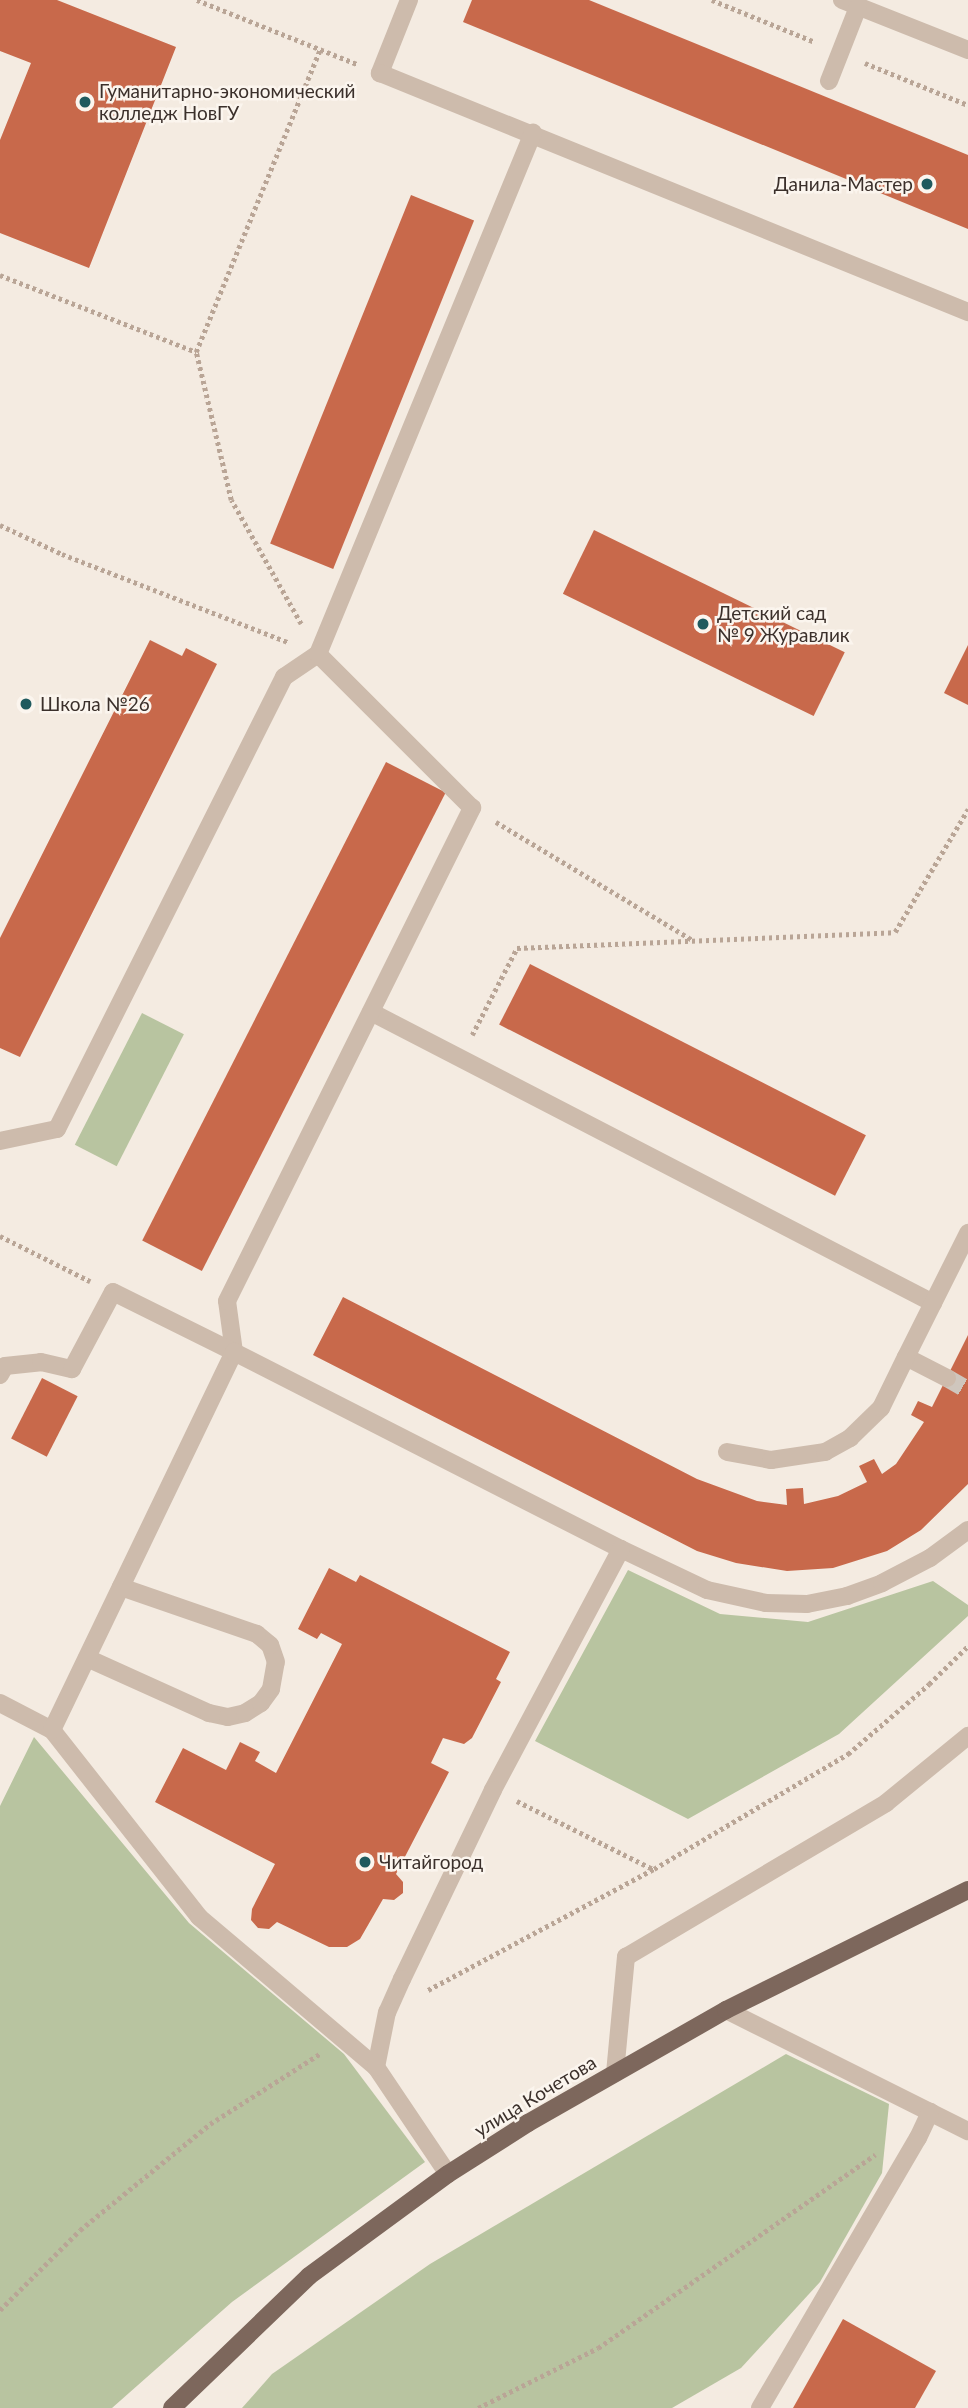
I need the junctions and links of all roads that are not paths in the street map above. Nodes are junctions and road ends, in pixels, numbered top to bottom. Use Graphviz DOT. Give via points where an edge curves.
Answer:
graph roads {
  1 [pos="409,0"];
  2 [pos="850,3"];
  3 [pos="968,50"];
  4 [pos="829,81"];
  5 [pos="533,133"];
  6 [pos="968,312"];
  7 [pos="318,654"];
  8 [pos="371,1012"];
  9 [pos="0,1141"];
  10 [pos="968,1233"];
  11 [pos="933,1303"];
  12 [pos="234,1352"];
  13 [pos="906,1357"];
  14 [pos="0,1375"];
  15 [pos="947,1378"];
  16 [pos="727,1452"];
  17 [pos="968,1530"];
  18 [pos="621,1549"];
  19 [pos="121,1587"];
  20 [pos="87,1658"];
  21 [pos="0,1703"];
  22 [pos="52,1730"];
  23 [pos="968,1736"];
  24 [pos="968,1890"];
  25 [pos="726,2010"];
  26 [pos="376,2067"];
  27 [pos="615,2073"];
  28 [pos="930,2112"];
  29 [pos="968,2132"];
  30 [pos="448,2174"];
  31 [pos="172,2408"];
  32 [pos="760,2408"];
  1 -- 5 [label="lane" via="380,73"];
  2 -- 3 [label="lane"];
  2 -- 4 [label="lane"];
  5 -- 6 [label="lane"];
  5 -- 7 [label="lane"];
  7 -- 8 [label="lane" via="472,808"];
  7 -- 9 [label="lane" via="284,677 57,1129"];
  8 -- 11 [label="lane"];
  8 -- 12 [label="lane" via="227,1301"];
  10 -- 11 [label="lane"];
  11 -- 13 [label="lane"];
  12 -- 14 [label="lane" via="113,1292 72,1369 41,1362 5,1366"];
  12 -- 18 [label="lane"];
  12 -- 19 [label="lane"];
  13 -- 15 [label="lane"];
  13 -- 16 [label="lane" via="881,1408 850,1438 825,1452 771,1460"];
  17 -- 18 [label="lane" via="930,1558 882,1583 807,1604 766,1603 706,1590"];
  18 -- 26 [label="lane" via="493,1790 387,2012"];
  19 -- 20 [label="lane"];
  19 -- 20 [label="lane" via="257,1634 270,1645 276,1662 271,1689 261,1703 245,1713 219,1715"];
  20 -- 22 [label="lane"];
  21 -- 22 [label="lane"];
  22 -- 26 [label="lane" via="199,1917"];
  23 -- 27 [label="lane" via="886,1803 626,1957"];
  24 -- 25 [label="main road, улица Кочетова"];
  25 -- 27 [label="main road, улица Кочетова"];
  25 -- 28 [label="lane"];
  26 -- 30 [label="lane"];
  27 -- 30 [label="main road, улица Кочетова"];
  28 -- 29 [label="lane"];
  28 -- 32 [label="lane"];
  30 -- 31 [label="main road, улица Кочетова" via="309,2276"];
}
